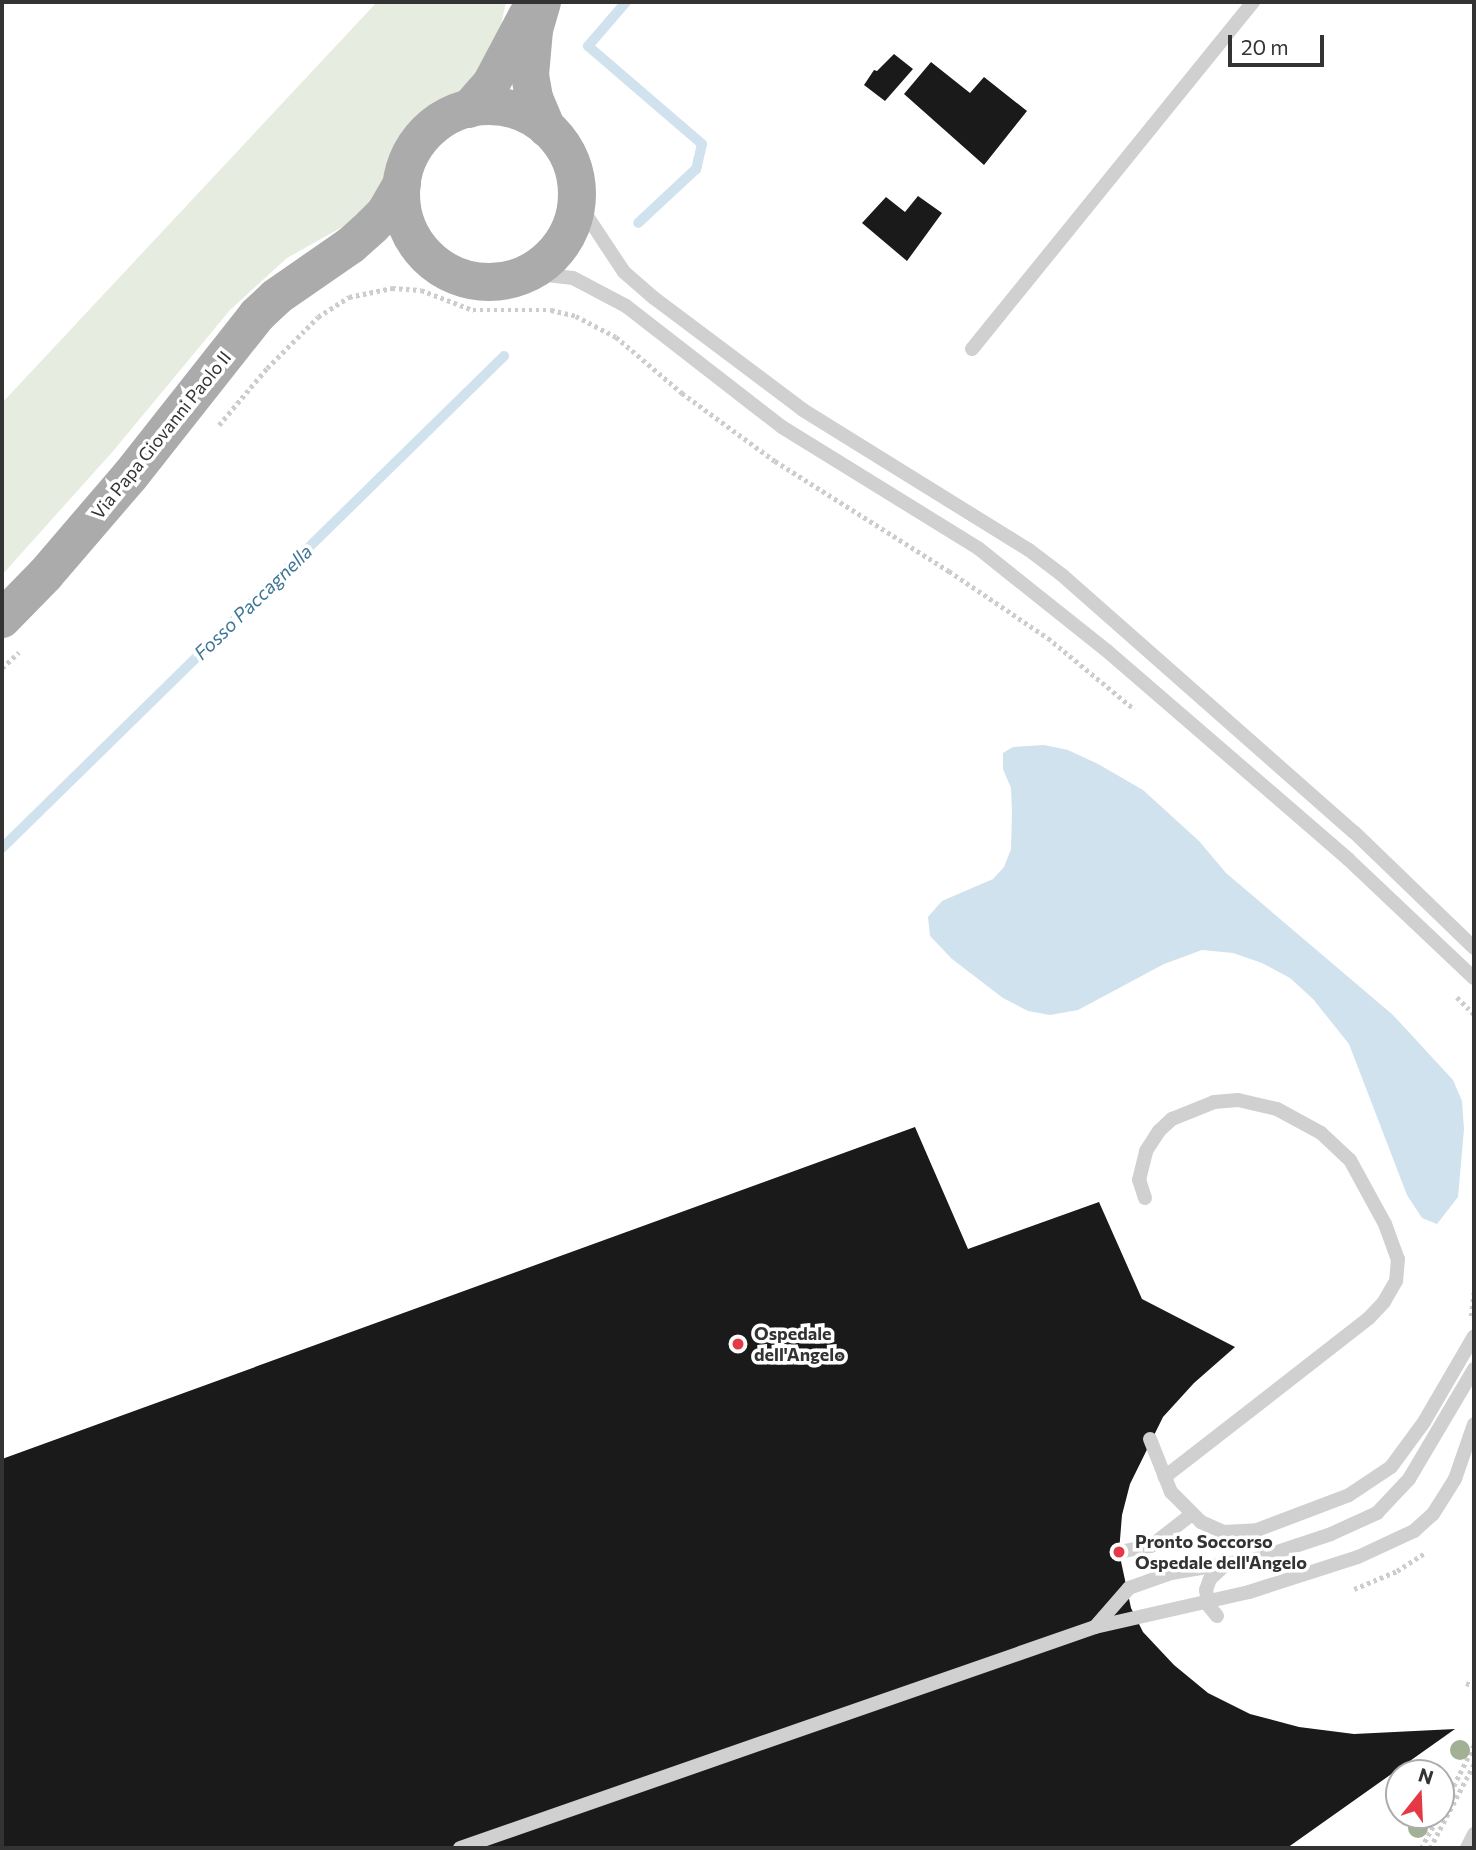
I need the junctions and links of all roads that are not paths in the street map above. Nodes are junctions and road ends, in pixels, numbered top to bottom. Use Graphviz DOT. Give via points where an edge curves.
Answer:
graph roads {
  1 [pos="535,2"];
  2 [pos="542,2"];
  3 [pos="1254,2"];
  4 [pos="469,109"];
  5 [pos="547,128"];
  6 [pos="402,184"];
  7 [pos="577,201"];
  8 [pos="329,261"];
  9 [pos="435,264"];
  10 [pos="530,273"];
  11 [pos="972,349"];
  12 [pos="12,634"];
  13 [pos="1474,948"];
  14 [pos="1474,978"];
  15 [pos="1145,1198"];
  16 [pos="1474,1336"];
  17 [pos="1474,1369"];
  18 [pos="1474,1424"];
  19 [pos="1150,1439"];
  20 [pos="1165,1477"];
  21 [pos="1192,1514"];
  22 [pos="1119,1552"];
  23 [pos="1228,1563"];
  24 [pos="1208,1601"];
  25 [pos="1217,1616"];
  26 [pos="1095,1627"];
  27 [pos="1474,1834"];
  28 [pos="460,1848"];
  29 [pos="1467,1848"];
  1 -- 4 [label="main road" via="491,84"];
  2 -- 5 [label="main road" via="530,75"];
  3 -- 11 [label="lane"];
  4 -- 5 [label="main road" via="507,108"];
  4 -- 6 [label="main road" via="453,114 427,133 409,158"];
  5 -- 7 [label="main road" via="568,156"];
  6 -- 8 [label="main road, Via Papa Giovanni Paolo II" via="385,213"];
  6 -- 9 [label="main road" via="407,224"];
  7 -- 10 [label="main road" via="563,243"];
  7 -- 13 [label="lane" via="624,272 654,298 803,410 1062,575 1354,832"];
  8 -- 9 [label="main road, Via Papa Giovanni Paolo II" via="371,250 412,254"];
  8 -- 12 [label="main road, Via Papa Giovanni Paolo II" via="284,290 257,315 45,575"];
  9 -- 10 [label="main road" via="457,276 486,282"];
  10 -- 14 [label="lane" via="573,278 626,306 782,427 978,548 1106,650 1348,859"];
  15 -- 20 [label="lane" via="1139,1180 1146,1151 1172,1119 1214,1102 1238,1100 1277,1109 1321,1133 1350,1160 1371,1195 1398,1259 1396,1281 1369,1318"];
  16 -- 21 [label="lane" via="1401,1456 1349,1495 1257,1530 1223,1532"];
  17 -- 23 [label="lane" via="1409,1479 1377,1513 1256,1559"];
  18 -- 24 [label="lane" via="1447,1494 1415,1531 1331,1567"];
  19 -- 20 [label="lane"];
  20 -- 21 [label="lane" via="1171,1492"];
  21 -- 22 [label="lane" via="1151,1546"];
  23 -- 24 [label="lane" via="1210,1578"];
  23 -- 26 [label="lane" via="1171,1573 1129,1588"];
  24 -- 25 [label="lane"];
  24 -- 26 [label="lane"];
  26 -- 28 [label="lane"];
  27 -- 29 [label="lane"];
}
